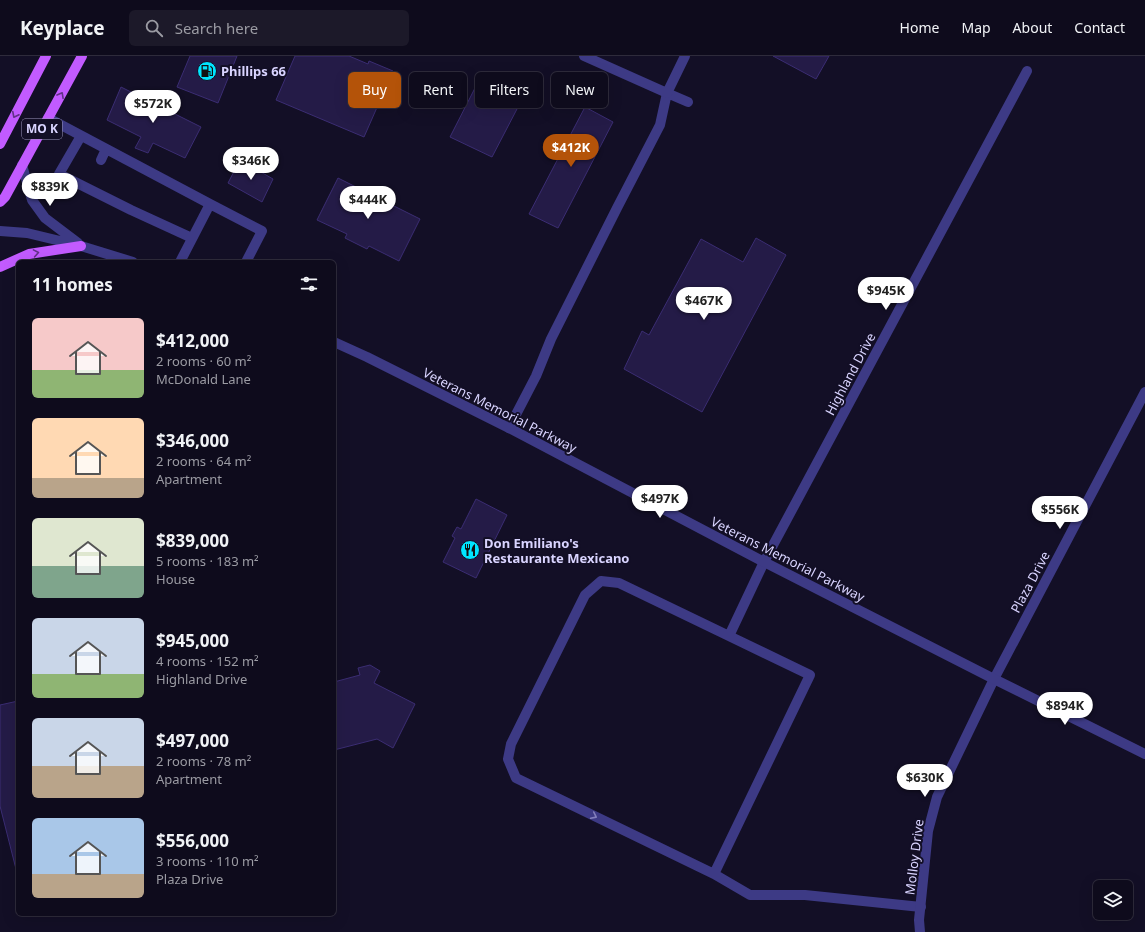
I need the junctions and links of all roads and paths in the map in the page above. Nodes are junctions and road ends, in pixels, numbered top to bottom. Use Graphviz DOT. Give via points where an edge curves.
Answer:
graph roads {
  1 [pos="46,56"];
  2 [pos="82,56"];
  3 [pos="584,56"];
  4 [pos="685,56"];
  5 [pos="1027,71"];
  6 [pos="667,93"];
  7 [pos="688,102"];
  8 [pos="48,118"];
  9 [pos="81,136"];
  10 [pos="0,144"];
  11 [pos="106,150"];
  12 [pos="101,160"];
  13 [pos="22,165"];
  14 [pos="0,202"];
  15 [pos="210,204"];
  16 [pos="0,231"];
  17 [pos="192,238"];
  18 [pos="81,246"];
  19 [pos="16,260"];
  20 [pos="17,260"];
  21 [pos="126,260"];
  22 [pos="181,260"];
  23 [pos="247,260"];
  24 [pos="0,268"];
  25 [pos="336,343"];
  26 [pos="1145,392"];
  27 [pos="509,428"];
  28 [pos="764,562"];
  29 [pos="729,636"];
  30 [pos="994,679"];
  31 [pos="1145,754"];
  32 [pos="714,874"];
  33 [pos="921,907"];
  34 [pos="920,932"];
  1 -- 10 [label="main road, MO K, one-way"];
  8 -- 2 [label="main road, MO K, one-way"];
  3 -- 6 [label="street"];
  4 -- 6 [label="street"];
  5 -- 28 [label="street, Highland Drive"];
  6 -- 7 [label="street"];
  6 -- 27 [label="street" via="660,125 551,339 536,376"];
  8 -- 9 [label="street"];
  8 -- 13 [label="main road, MO K"];
  9 -- 11 [label="street"];
  9 -- 17 [label="street" via="59,174 157,217"];
  11 -- 12 [label="street"];
  11 -- 15 [label="street" via="129,167 171,189"];
  13 -- 14 [label="main road, MO K"];
  13 -- 18 [label="street" via="32,200 45,218"];
  15 -- 17 [label="street"];
  15 -- 23 [label="street" via="262,231"];
  16 -- 18 [label="street" via="27,233"];
  17 -- 22 [label="street"];
  20 -- 18 [label="main road, one-way" via="29,254"];
  18 -- 21 [label="street"];
  24 -- 19 [label="main road, one-way"];
  25 -- 27 [label="street, Veterans Memorial Parkway"];
  26 -- 30 [label="street, Plaza Drive"];
  27 -- 28 [label="street, Veterans Memorial Parkway"];
  28 -- 29 [label="street, Highland Drive"];
  28 -- 30 [label="street, Veterans Memorial Parkway"];
  29 -- 32 [label="street" via="810,676"];
  29 -- 32 [label="street, one-way" via="619,583 601,580 586,595 511,744 508,759 516,778"];
  30 -- 31 [label="street, Veterans Memorial Parkway"];
  30 -- 33 [label="street, Molloy Drive" via="937,797 928,831"];
  32 -- 33 [label="street" via="750,895 805,895"];
  33 -- 34 [label="street, Molloy Drive"];
}
